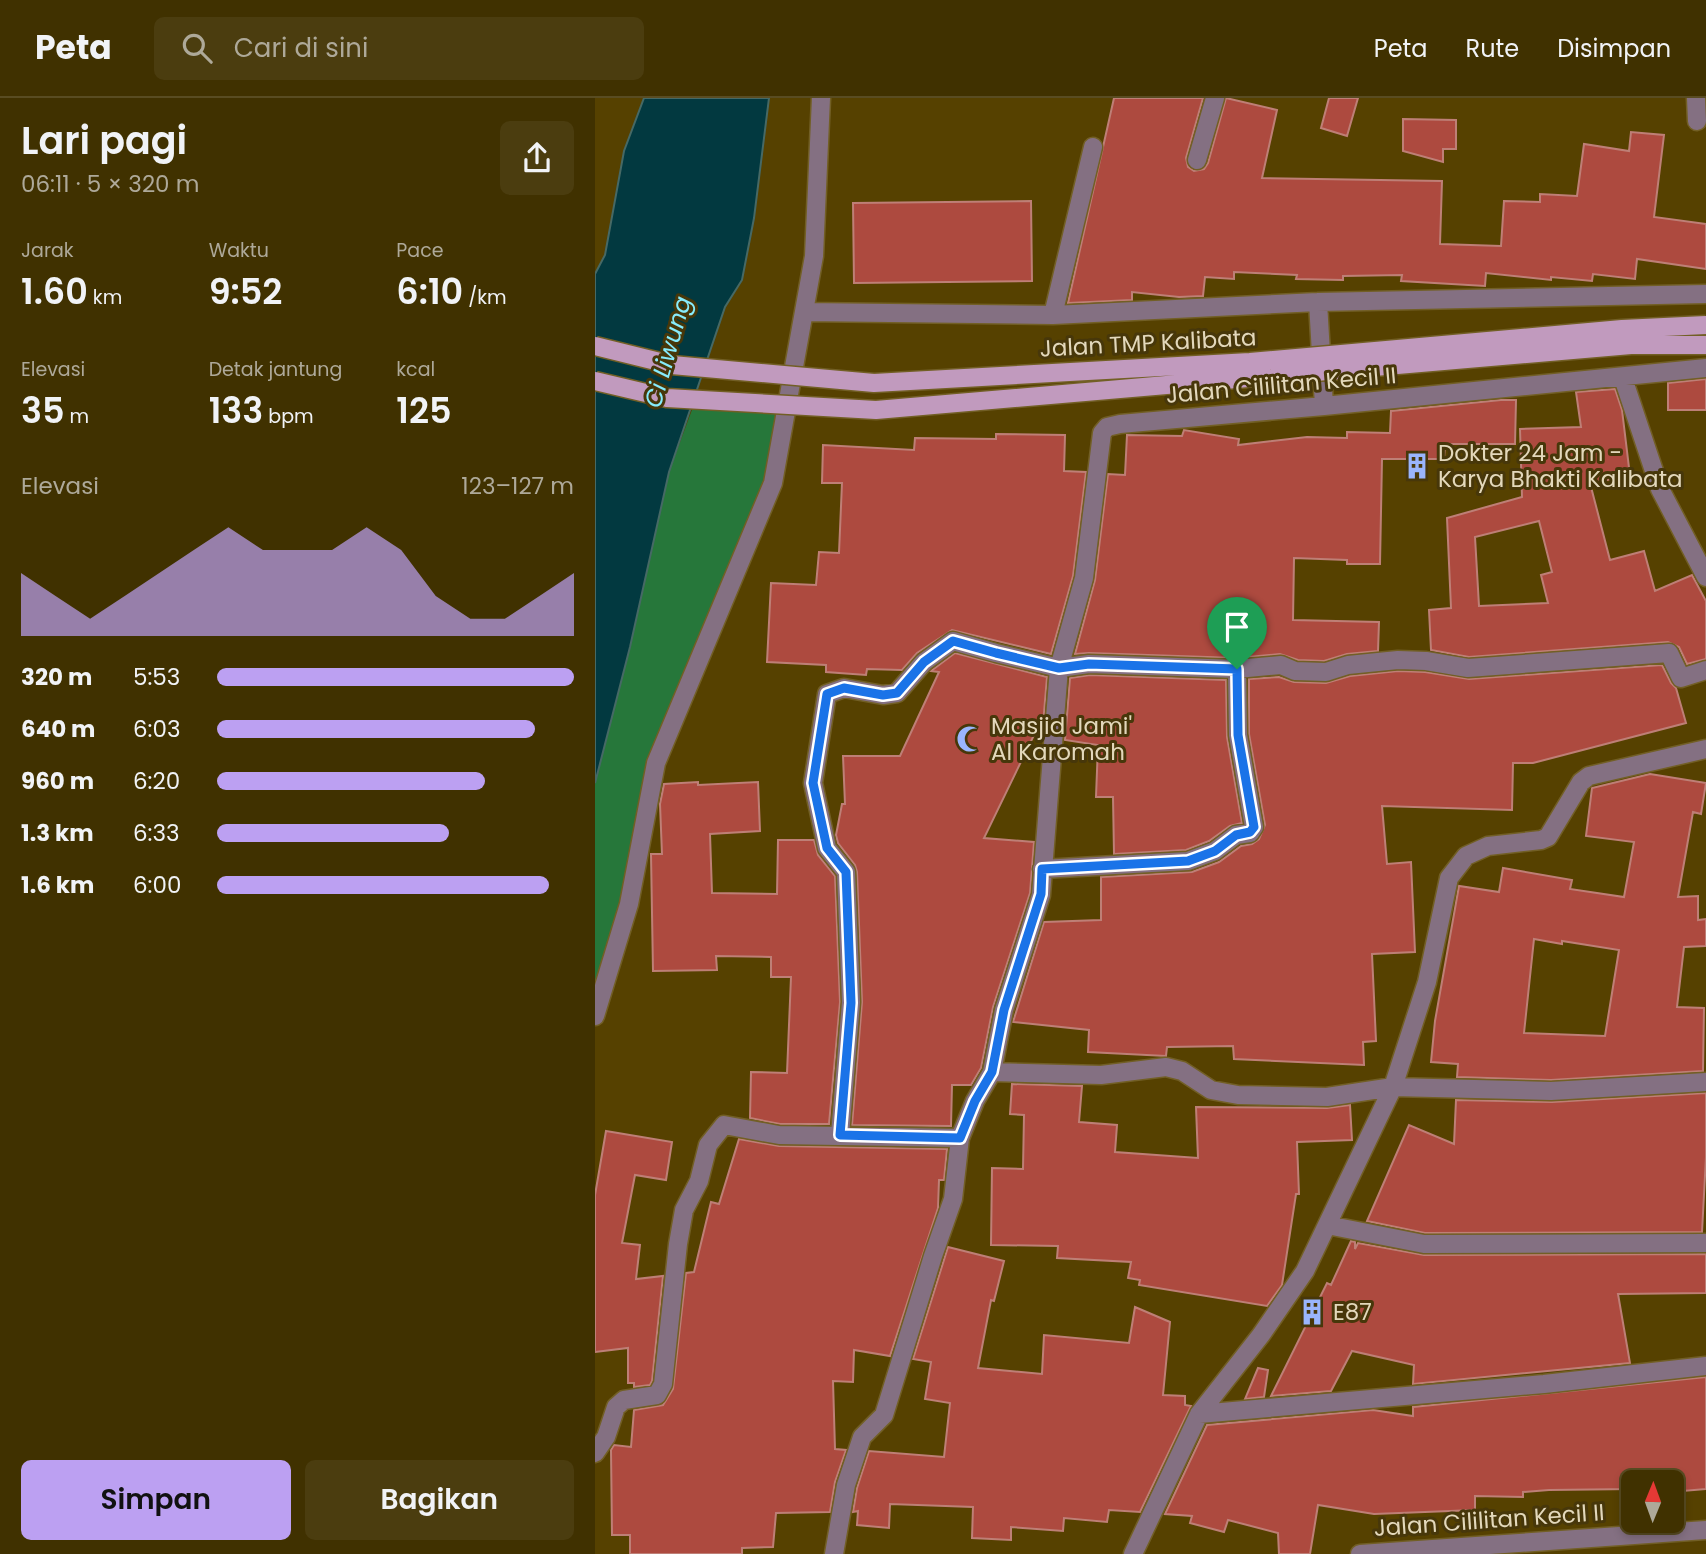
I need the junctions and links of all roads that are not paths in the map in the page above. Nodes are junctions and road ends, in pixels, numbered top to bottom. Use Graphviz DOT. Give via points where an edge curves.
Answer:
graph roads {
  1 [pos="821,98"];
  2 [pos="1215,98"];
  3 [pos="1696,98"];
  4 [pos="1697,121"];
  5 [pos="1093,147"];
  6 [pos="1197,160"];
  7 [pos="1706,294"];
  8 [pos="1318,302"];
  9 [pos="804,312"];
  10 [pos="1053,315"];
  11 [pos="1706,325"];
  12 [pos="1706,345"];
  13 [pos="595,346"];
  14 [pos="1706,368"];
  15 [pos="1623,378"];
  16 [pos="595,381"];
  17 [pos="1324,406"];
  18 [pos="1706,577"];
  19 [pos="1059,668"];
  20 [pos="1237,669"];
  21 [pos="1706,670"];
  22 [pos="1706,749"];
  23 [pos="1042,869"];
  24 [pos="595,1016"];
  25 [pos="992,1072"];
  26 [pos="1706,1082"];
  27 [pos="1392,1087"];
  28 [pos="840,1135"];
  29 [pos="960,1138"];
  30 [pos="1327,1225"];
  31 [pos="1706,1243"];
  32 [pos="1706,1366"];
  33 [pos="1199,1414"];
  34 [pos="595,1453"];
  35 [pos="1706,1530"];
  36 [pos="834,1554"];
  37 [pos="1133,1554"];
  38 [pos="1360,1554"];
  1 -- 9 [label="street" via="814,256"];
  2 -- 6 [label="street"];
  3 -- 4 [label="street"];
  5 -- 10 [label="street"];
  7 -- 8 [label="street"];
  8 -- 10 [label="street"];
  8 -- 17 [label="street"];
  9 -- 10 [label="street"];
  9 -- 24 [label="street" via="773,483 656,763 629,904"];
  11 -- 13 [label="main road, Jalan TMP Kalibata, bridge" via="1250,362 874,383 672,365"];
  12 -- 16 [label="main road, Jalan TMP Kalibata, bridge" via="1631,345 876,410 667,398"];
  14 -- 15 [label="street, Jalan Cililitan Kecil II"];
  15 -- 17 [label="street, Jalan Cililitan Kecil II"];
  15 -- 18 [label="street" via="1660,489"];
  17 -- 19 [label="street, Jalan Cililitan Kecil II" via="1107,427 1102,433 1084,578"];
  19 -- 20 [label="street" via="1089,664"];
  19 -- 23 [label="street, Jalan Cililitan Kecil II"];
  19 -- 28 [label="street" via="953,641 924,662 897,693 844,688 827,694 813,783 827,848 846,872 851,1003"];
  20 -- 21 [label="street" via="1280,665 1295,671 1326,672 1398,660 1468,668 1669,653 1681,678"];
  20 -- 23 [label="street" via="1238,735 1254,827 1250,832 1188,861"];
  22 -- 27 [label="street" via="1589,776 1548,837 1488,846 1466,856 1449,878 1427,982"];
  23 -- 25 [label="street, Jalan Cililitan Kecil II" via="1041,894 1004,1010"];
  25 -- 27 [label="street" via="1101,1075 1165,1067 1182,1071 1211,1090 1238,1095 1327,1097"];
  25 -- 29 [label="street, Jalan Cililitan Kecil II"];
  26 -- 27 [label="street" via="1551,1091"];
  27 -- 30 [label="street"];
  28 -- 29 [label="street"];
  28 -- 34 [label="street" via="779,1135 724,1125 708,1145 699,1181 684,1210 663,1384 657,1395 624,1400 617,1407"];
  29 -- 36 [label="street, Jalan Cililitan Kecil II" via="953,1199 884,1415 862,1437 846,1485"];
  30 -- 31 [label="street" via="1423,1244"];
  30 -- 33 [label="street" via="1305,1271"];
  32 -- 33 [label="street"];
  33 -- 37 [label="street"];
  35 -- 38 [label="street, Jalan Cililitan Kecil II"];
}
